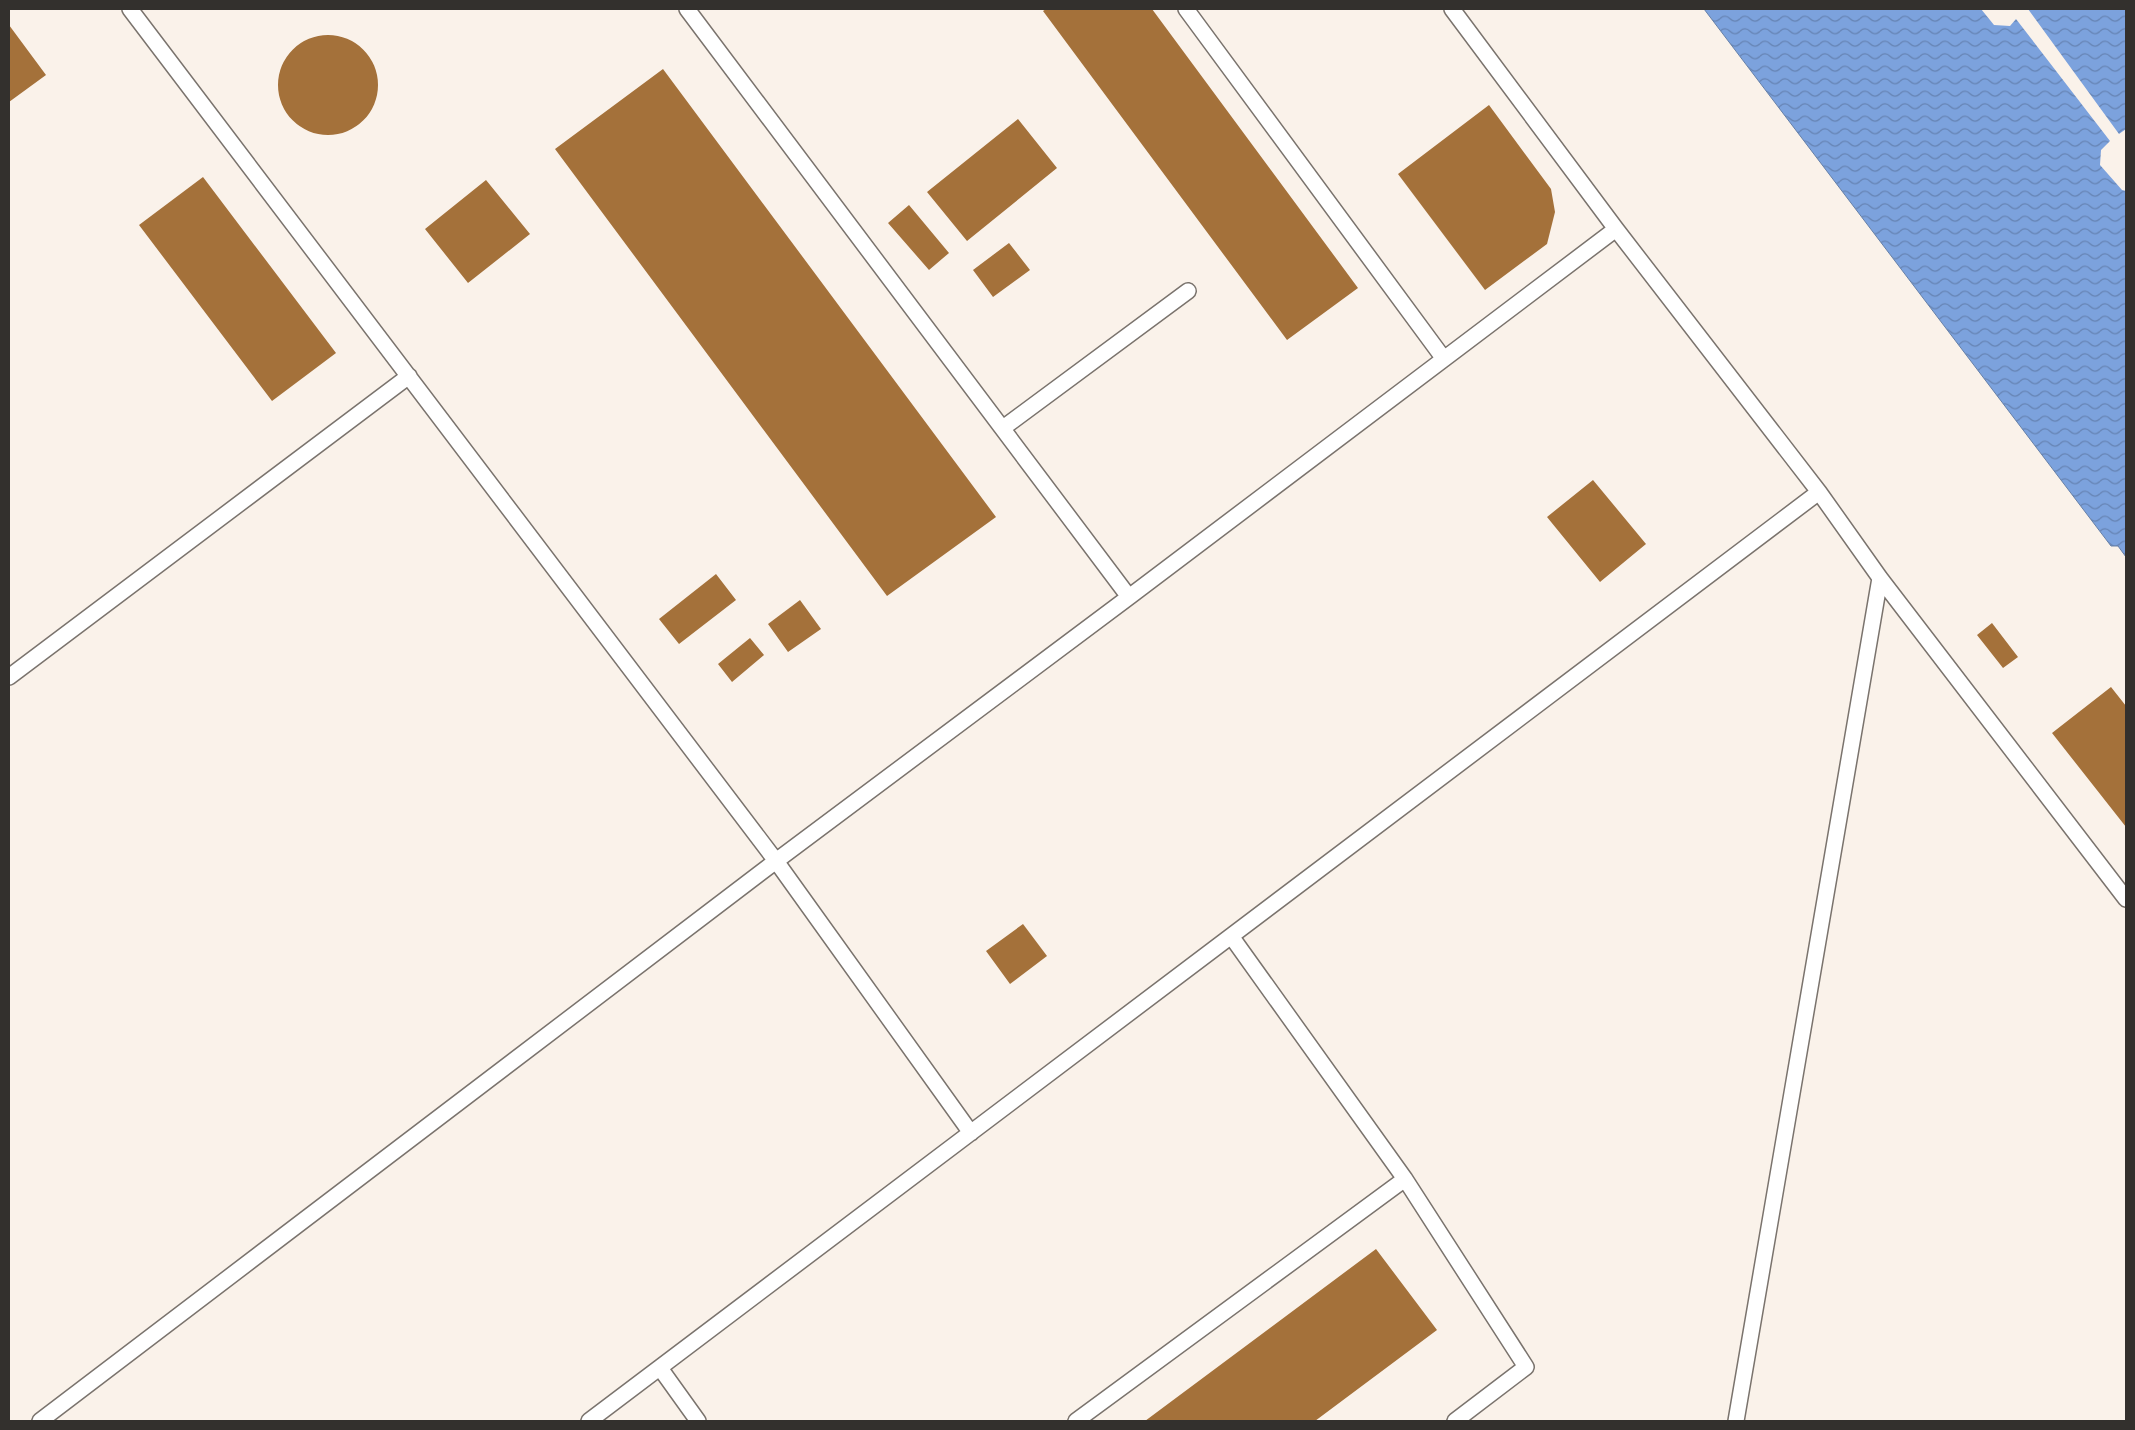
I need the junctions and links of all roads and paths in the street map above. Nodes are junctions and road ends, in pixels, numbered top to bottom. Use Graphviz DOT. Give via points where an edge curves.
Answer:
graph roads {
  1 [pos="130,9"];
  2 [pos="687,9"];
  3 [pos="1186,9"];
  4 [pos="1452,9"];
  5 [pos="1616,229"];
  6 [pos="1188,291"];
  7 [pos="1444,359"];
  8 [pos="409,376"];
  9 [pos="1003,428"];
  10 [pos="1818,492"];
  11 [pos="1880,578"];
  12 [pos="1130,597"];
  13 [pos="9,677"];
  14 [pos="776,861"];
  15 [pos="2126,899"];
  16 [pos="1231,936"];
  17 [pos="971,1133"];
  18 [pos="1405,1179"];
  19 [pos="660,1368"];
  20 [pos="40,1421"];
  21 [pos="589,1421"];
  22 [pos="698,1421"];
  23 [pos="1076,1421"];
  24 [pos="1455,1421"];
  25 [pos="1736,1421"];
  1 -- 8 [label="lane"];
  2 -- 9 [label="lane"];
  3 -- 7 [label="lane"];
  4 -- 5 [label="lane"];
  5 -- 7 [label="lane"];
  5 -- 10 [label="lane"];
  6 -- 9 [label="lane"];
  7 -- 12 [label="lane"];
  8 -- 13 [label="lane"];
  8 -- 14 [label="lane"];
  9 -- 12 [label="lane"];
  10 -- 11 [label="lane"];
  10 -- 16 [label="lane"];
  11 -- 15 [label="lane"];
  11 -- 25 [label="lane"];
  12 -- 14 [label="lane"];
  14 -- 17 [label="lane"];
  14 -- 20 [label="lane"];
  16 -- 17 [label="lane"];
  16 -- 18 [label="lane"];
  17 -- 19 [label="lane"];
  18 -- 23 [label="lane"];
  18 -- 24 [label="lane" via="1526,1367"];
  19 -- 21 [label="lane"];
  19 -- 22 [label="lane"];
}
